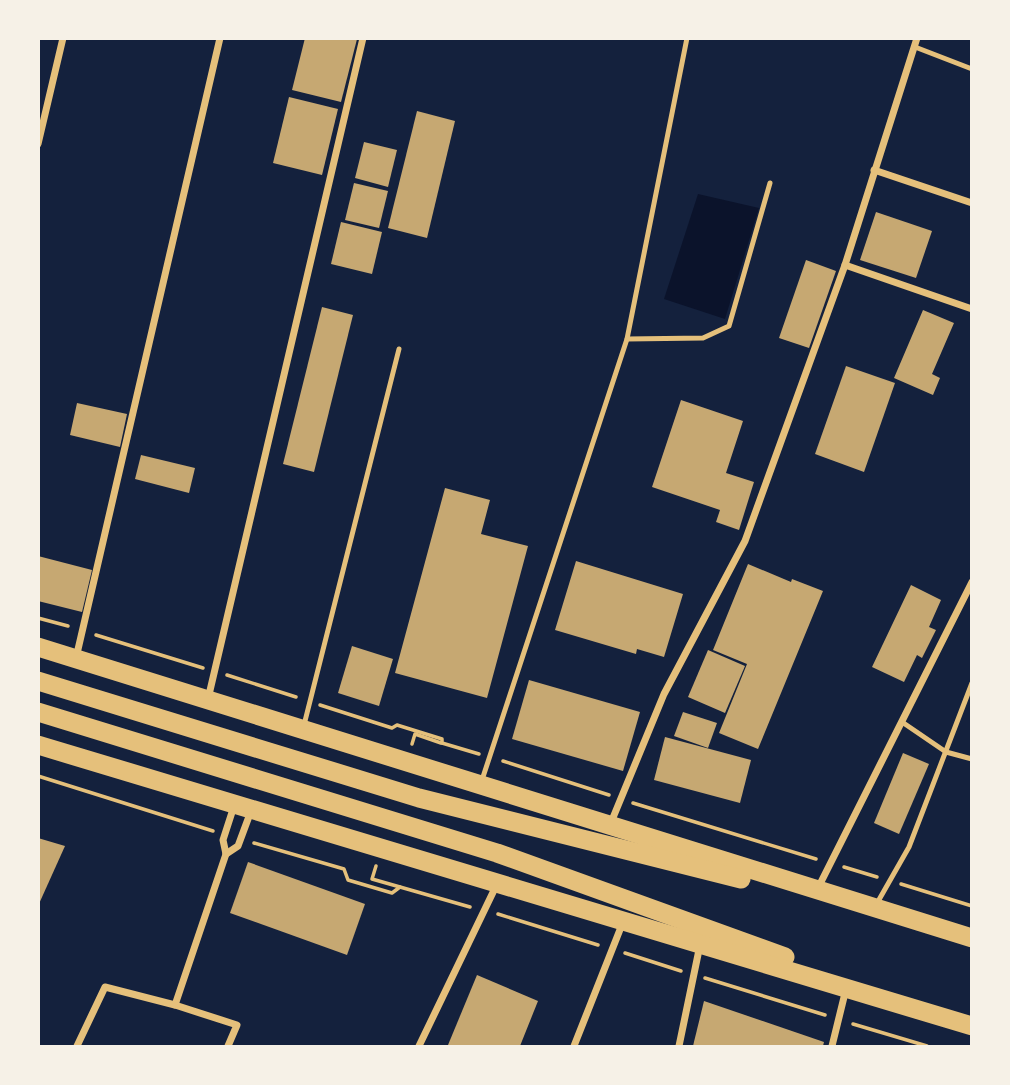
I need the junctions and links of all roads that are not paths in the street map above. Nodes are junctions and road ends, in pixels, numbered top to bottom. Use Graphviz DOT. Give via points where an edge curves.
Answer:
graph roads {
  1 [pos="63,38"];
  2 [pos="220,38"];
  3 [pos="363,38"];
  4 [pos="687,38"];
  5 [pos="916,43"];
  6 [pos="971,69"];
  7 [pos="38,144"];
  8 [pos="874,170"];
  9 [pos="770,183"];
  10 [pos="971,202"];
  11 [pos="845,265"];
  12 [pos="971,309"];
  13 [pos="627,339"];
  14 [pos="400,349"];
  15 [pos="971,582"];
  16 [pos="38,647"];
  17 [pos="76,659"];
  18 [pos="38,681"];
  19 [pos="971,683"];
  20 [pos="207,700"];
  21 [pos="38,712"];
  22 [pos="902,722"];
  23 [pos="303,730"];
  24 [pos="38,746"];
  25 [pos="946,752"];
  26 [pos="971,759"];
  27 [pos="480,785"];
  28 [pos="243,807"];
  29 [pos="610,825"];
  30 [pos="226,854"];
  31 [pos="497,883"];
  32 [pos="817,890"];
  33 [pos="874,908"];
  34 [pos="624,921"];
  35 [pos="950,932"];
  36 [pos="971,938"];
  37 [pos="700,944"];
  38 [pos="846,988"];
  39 [pos="175,1005"];
  40 [pos="926,1012"];
  41 [pos="971,1026"];
  42 [pos="77,1046"];
  43 [pos="228,1046"];
  44 [pos="419,1046"];
  45 [pos="574,1046"];
  46 [pos="679,1046"];
  47 [pos="832,1046"];
  1 -- 7 [label="street"];
  2 -- 17 [label="street"];
  3 -- 20 [label="street"];
  4 -- 13 [label="lane"];
  5 -- 6 [label="lane"];
  5 -- 8 [label="street"];
  8 -- 10 [label="street"];
  8 -- 11 [label="street"];
  9 -- 13 [label="lane" via="729,326 703,338"];
  11 -- 12 [label="street"];
  11 -- 29 [label="street" via="745,541 664,694"];
  13 -- 27 [label="lane"];
  14 -- 23 [label="lane"];
  15 -- 22 [label="street"];
  16 -- 17 [label="highway"];
  17 -- 20 [label="highway"];
  18 -- 35 [label="highway" via="419,798"];
  19 -- 25 [label="lane"];
  20 -- 23 [label="highway"];
  21 -- 40 [label="highway" via="497,853"];
  22 -- 25 [label="lane"];
  22 -- 32 [label="street"];
  23 -- 27 [label="highway"];
  24 -- 28 [label="highway"];
  25 -- 26 [label="lane"];
  25 -- 33 [label="lane" via="909,847"];
  27 -- 29 [label="highway"];
  28 -- 30 [label="street" via="223,840"];
  28 -- 30 [label="street" via="238,846"];
  28 -- 31 [label="highway"];
  29 -- 32 [label="highway"];
  30 -- 39 [label="street"];
  31 -- 34 [label="highway"];
  31 -- 44 [label="street"];
  32 -- 33 [label="highway"];
  33 -- 35 [label="highway"];
  34 -- 37 [label="highway"];
  34 -- 45 [label="street"];
  35 -- 36 [label="highway"];
  37 -- 38 [label="highway"];
  37 -- 46 [label="street"];
  38 -- 40 [label="highway"];
  38 -- 47 [label="street"];
  39 -- 42 [label="street" via="105,988"];
  39 -- 43 [label="street" via="237,1025"];
  40 -- 41 [label="highway"];
}
